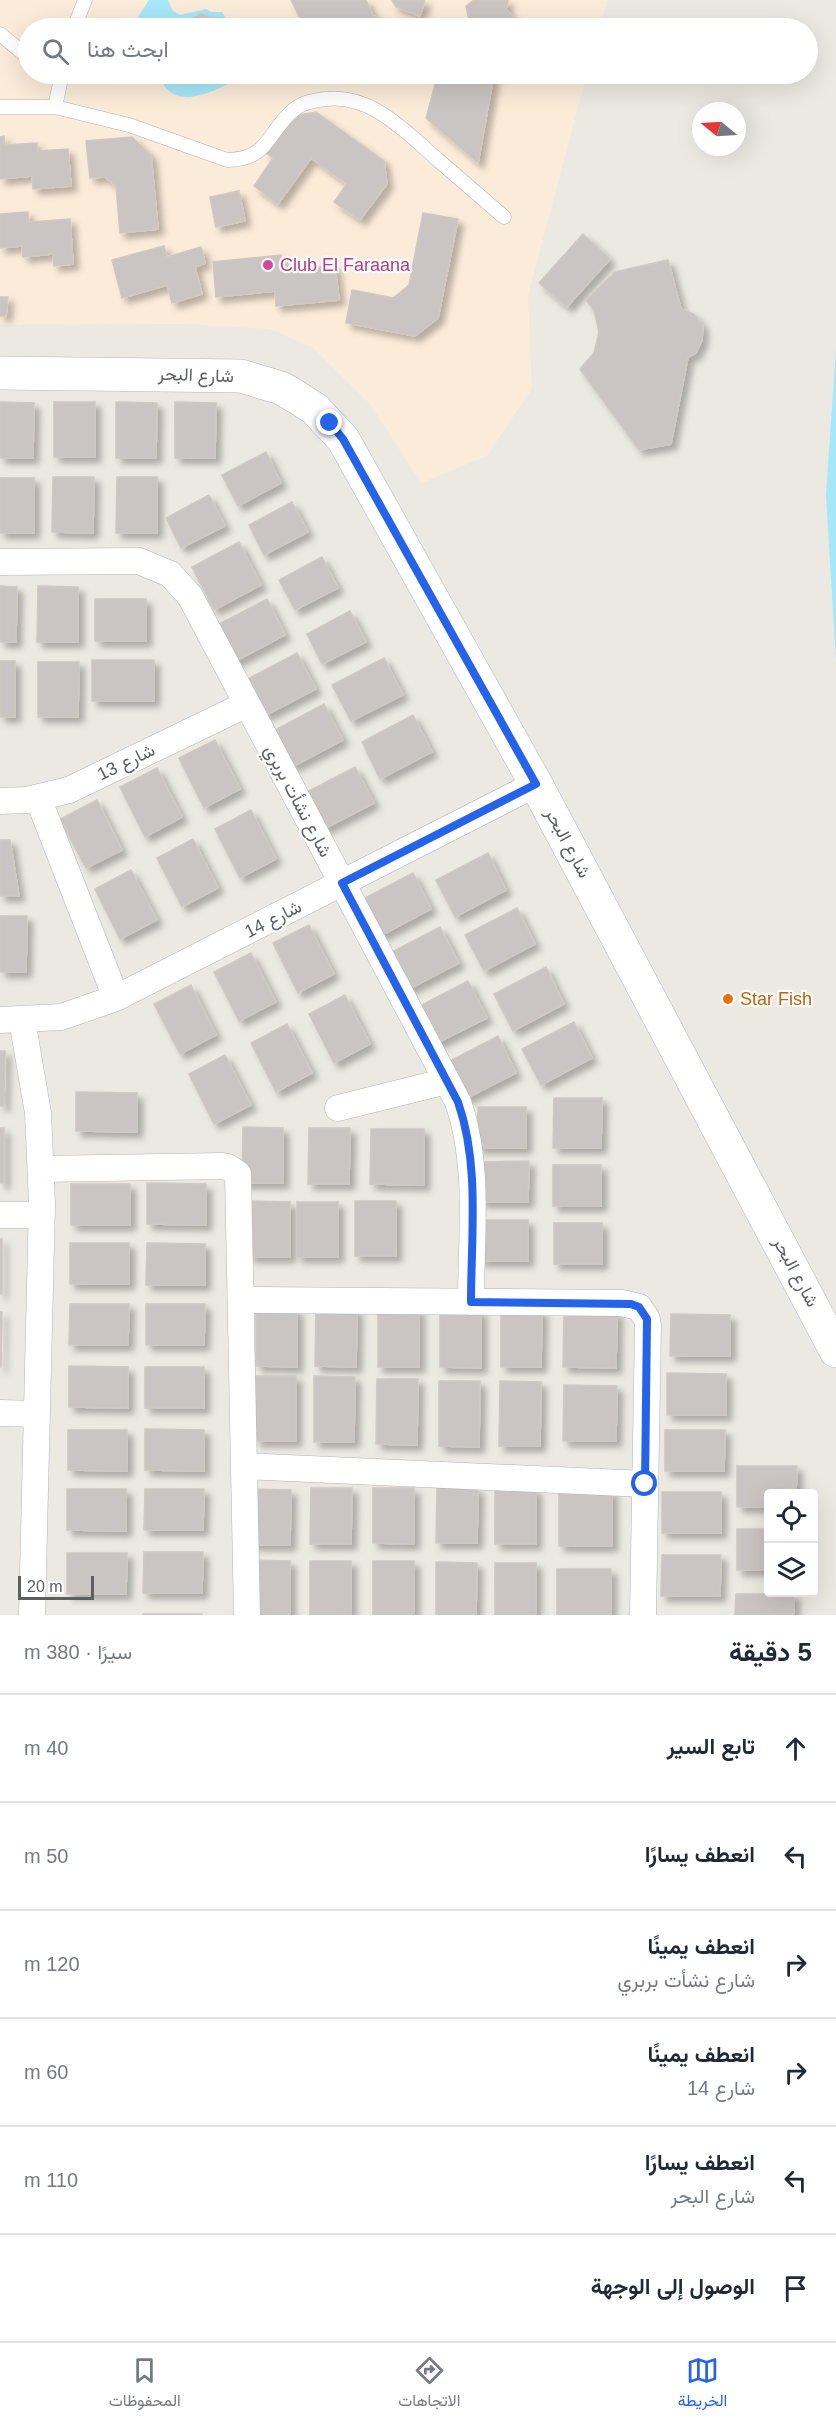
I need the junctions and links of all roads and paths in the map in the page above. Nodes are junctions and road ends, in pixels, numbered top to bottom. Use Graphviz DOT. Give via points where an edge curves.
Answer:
graph roads {
  1 [pos="85,0"];
  2 [pos="78,18"];
  3 [pos="0,34"];
  4 [pos="18,49"];
  5 [pos="60,84"];
  6 [pos="0,107"];
  7 [pos="55,107"];
  8 [pos="504,216"];
  9 [pos="0,373"];
  10 [pos="0,562"];
  11 [pos="247,704"];
  12 [pos="536,784"];
  13 [pos="38,798"];
  14 [pos="0,801"];
  15 [pos="342,883"];
  16 [pos="116,999"];
  17 [pos="11,1020"];
  18 [pos="447,1081"];
  19 [pos="338,1108"];
  20 [pos="42,1169"];
  21 [pos="0,1215"];
  22 [pos="42,1215"];
  23 [pos="242,1300"];
  24 [pos="471,1302"];
  25 [pos="836,1351"];
  26 [pos="0,1413"];
  27 [pos="37,1414"];
  28 [pos="244,1466"];
  29 [pos="645,1484"];
  30 [pos="32,1615"];
  31 [pos="247,1615"];
  32 [pos="643,1615"];
  1 -- 2 [label="lane"];
  3 -- 4 [label="lane"];
  5 -- 7 [label="lane"];
  6 -- 7 [label="lane"];
  7 -- 8 [label="lane" via="129,125 227,160 243,160 264,148 288,115 306,101 347,100 367,105 390,118"];
  9 -- 12 [label="main road, شارع البحر" via="241,376 281,388 315,410 343,439"];
  10 -- 11 [label="street, شارع نشأت بربري" via="139,561 170,574 190,596"];
  11 -- 13 [label="street, شارع 13" via="69,790"];
  11 -- 15 [label="street, شارع نشأت بربري"];
  12 -- 15 [label="street, شارع 14"];
  12 -- 25 [label="main road, شارع البحر"];
  13 -- 14 [label="street, شارع 13"];
  13 -- 16 [label="street"];
  15 -- 16 [label="street, شارع 14"];
  15 -- 18 [label="street, شارع نشأت بربري"];
  16 -- 17 [label="street, شارع 14" via="61,1017"];
  17 -- 20 [label="street" via="38,1113"];
  18 -- 19 [label="street"];
  18 -- 24 [label="street, شارع نشأت بربري" via="465,1123 470,1152"];
  20 -- 22 [label="street"];
  20 -- 23 [label="street" via="222,1166 234,1170 239,1179"];
  21 -- 22 [label="street"];
  22 -- 27 [label="street"];
  23 -- 24 [label="street"];
  23 -- 28 [label="street"];
  24 -- 29 [label="street" via="631,1304 644,1312 648,1326"];
  26 -- 27 [label="street"];
  27 -- 30 [label="street"];
  28 -- 29 [label="street"];
  28 -- 31 [label="street"];
  29 -- 32 [label="street"];
}
